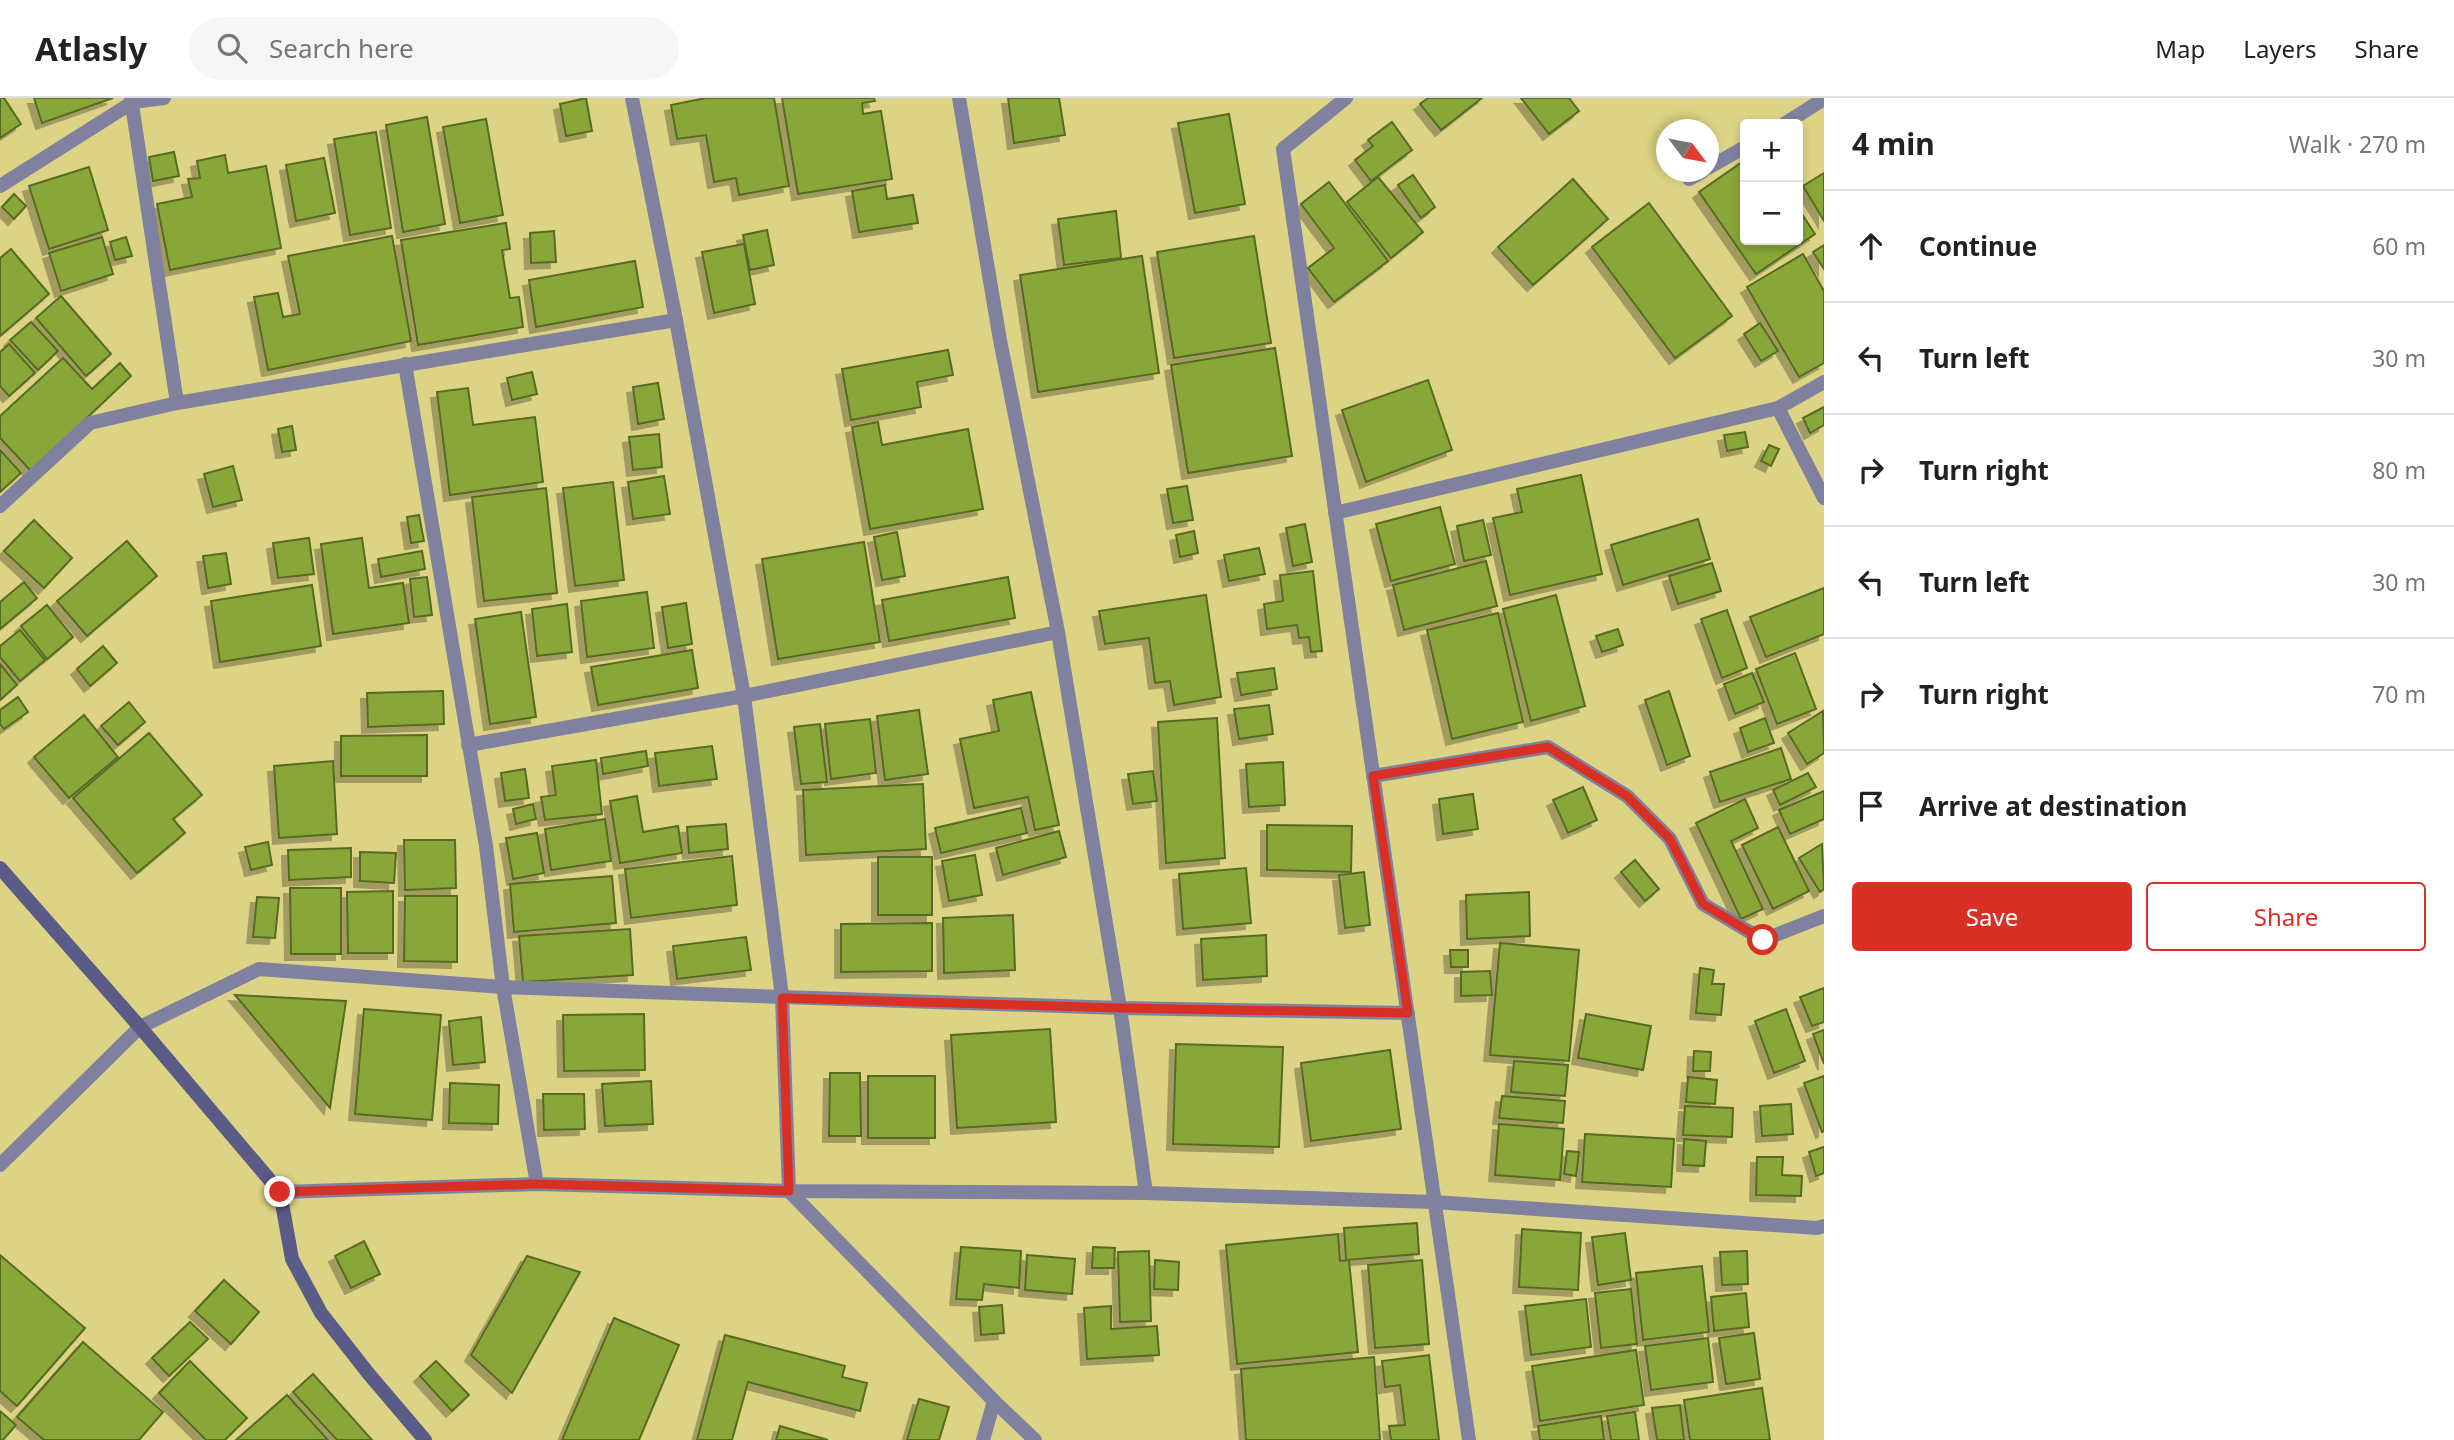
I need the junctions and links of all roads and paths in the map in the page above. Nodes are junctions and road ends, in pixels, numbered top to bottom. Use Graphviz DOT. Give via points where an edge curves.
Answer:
graph roads {
  1 [pos="164,98"];
  2 [pos="632,98"];
  3 [pos="959,98"];
  4 [pos="1346,98"];
  5 [pos="1824,99"];
  6 [pos="132,100"];
  7 [pos="1792,119"];
  8 [pos="1740,150"];
  9 [pos="1719,162"];
  10 [pos="0,186"];
  11 [pos="676,320"];
  12 [pos="405,364"];
  13 [pos="1824,382"];
  14 [pos="177,404"];
  15 [pos="1778,408"];
  16 [pos="1824,498"];
  17 [pos="0,506"];
  18 [pos="1335,513"];
  19 [pos="1058,632"];
  20 [pos="744,696"];
  21 [pos="468,745"];
  22 [pos="1373,776"];
  23 [pos="0,868"];
  24 [pos="1824,916"];
  25 [pos="503,987"];
  26 [pos="782,998"];
  27 [pos="1120,1008"];
  28 [pos="1408,1013"];
  29 [pos="140,1027"];
  30 [pos="6,1150"];
  31 [pos="0,1165"];
  32 [pos="537,1184"];
  33 [pos="789,1191"];
  34 [pos="280,1192"];
  35 [pos="1146,1193"];
  36 [pos="1434,1202"];
  37 [pos="1824,1226"];
  38 [pos="994,1401"];
  39 [pos="425,1440"];
  40 [pos="983,1440"];
  41 [pos="1035,1440"];
  42 [pos="1469,1440"];
  1 -- 6 [label="street"];
  2 -- 11 [label="street"];
  3 -- 19 [label="street" via="1000,340"];
  4 -- 18 [label="street" via="1283,149"];
  5 -- 7 [label="street"];
  6 -- 10 [label="street"];
  6 -- 14 [label="street"];
  8 -- 9 [label="street"];
  11 -- 12 [label="street"];
  11 -- 20 [label="street"];
  12 -- 14 [label="street"];
  12 -- 21 [label="street"];
  13 -- 15 [label="street"];
  14 -- 17 [label="street" via="89,423"];
  15 -- 16 [label="street"];
  15 -- 18 [label="street"];
  18 -- 22 [label="street"];
  19 -- 20 [label="street"];
  19 -- 27 [label="street"];
  20 -- 21 [label="street"];
  20 -- 26 [label="street"];
  21 -- 25 [label="street"];
  22 -- 24 [label="street" via="1548,747 1627,796 1670,839 1703,904 1763,940"];
  22 -- 28 [label="street"];
  23 -- 29 [label="street"];
  25 -- 26 [label="street"];
  25 -- 29 [label="street" via="259,969"];
  25 -- 32 [label="street"];
  26 -- 27 [label="street"];
  26 -- 33 [label="street"];
  27 -- 28 [label="street"];
  27 -- 35 [label="street"];
  28 -- 36 [label="street"];
  29 -- 30 [label="street"];
  29 -- 34 [label="street"];
  30 -- 31 [label="street"];
  32 -- 33 [label="street"];
  32 -- 34 [label="street"];
  33 -- 35 [label="street"];
  33 -- 38 [label="street"];
  34 -- 39 [label="street" via="292,1259 321,1313"];
  35 -- 36 [label="street"];
  36 -- 37 [label="street"];
  36 -- 42 [label="street"];
  38 -- 40 [label="street"];
  38 -- 41 [label="street"];
}
